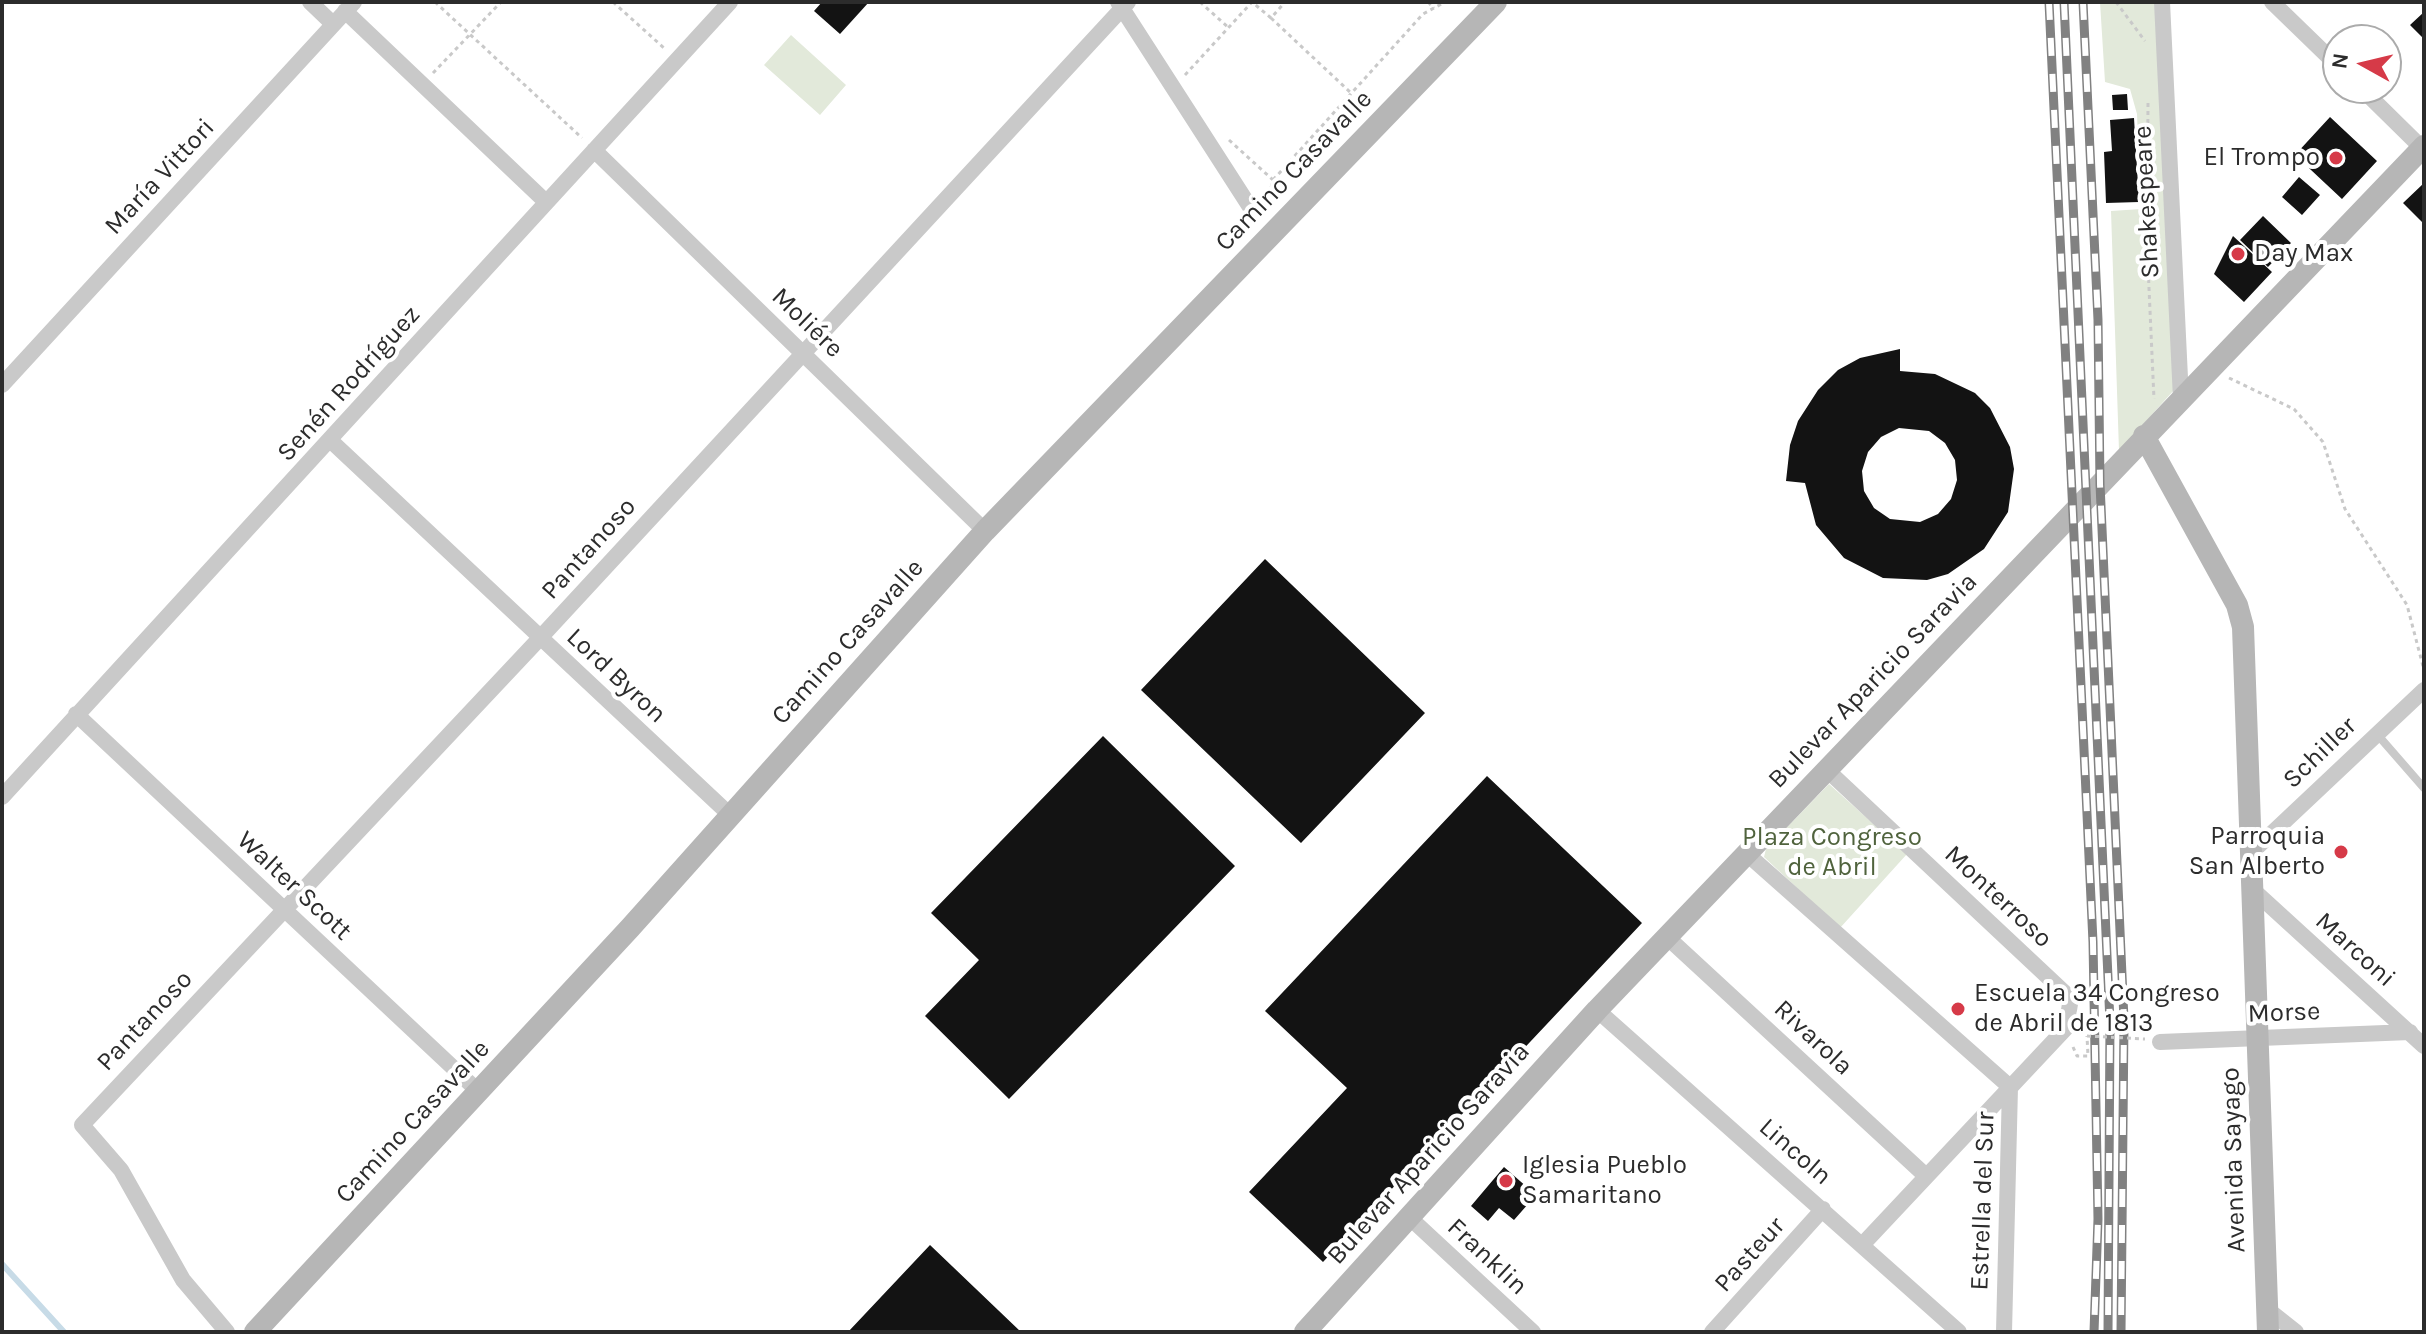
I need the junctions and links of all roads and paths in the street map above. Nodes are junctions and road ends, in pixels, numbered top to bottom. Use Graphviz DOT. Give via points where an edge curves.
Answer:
graph roads {
  1 [pos="310,2"];
  2 [pos="435,2"];
  3 [pos="501,2"];
  4 [pos="613,2"];
  5 [pos="730,2"];
  6 [pos="1200,2"];
  7 [pos="1285,2"];
  8 [pos="1428,2"];
  9 [pos="1445,2"];
  10 [pos="1496,2"];
  11 [pos="2116,2"];
  12 [pos="2162,2"];
  13 [pos="2272,2"];
  14 [pos="1122,4"];
  15 [pos="1434,8"];
  16 [pos="344,12"];
  17 [pos="1271,18"];
  18 [pos="1229,28"];
  19 [pos="470,35"];
  20 [pos="2322,50"];
  21 [pos="2148,53"];
  22 [pos="677,60"];
  23 [pos="423,85"];
  24 [pos="1169,86"];
  25 [pos="1351,93"];
  26 [pos="2149,97"];
  27 [pos="2378,104"];
  28 [pos="2423,148"];
  29 [pos="594,150"];
  30 [pos="546,202"];
  31 [pos="1258,206"];
  32 [pos="802,352"];
  33 [pos="2209,369"];
  34 [pos="2,385"];
  35 [pos="2181,399"];
  36 [pos="2150,430"];
  37 [pos="330,440"];
  38 [pos="985,531"];
  39 [pos="540,638"];
  40 [pos="2424,670"];
  41 [pos="2424,690"];
  42 [pos="76,714"];
  43 [pos="2376,733"];
  44 [pos="1826,769"];
  45 [pos="2424,788"];
  46 [pos="2,797"];
  47 [pos="729,814"];
  48 [pos="2252,852"];
  49 [pos="1746,853"];
  50 [pos="2253,890"];
  51 [pos="283,908"];
  52 [pos="1667,937"];
  53 [pos="1597,1010"];
  54 [pos="2410,1032"];
  55 [pos="2258,1038"];
  56 [pos="2152,1040"];
  57 [pos="2424,1046"];
  58 [pos="2088,1056"];
  59 [pos="2010,1087"];
  60 [pos="479,1092"];
  61 [pos="1926,1176"];
  62 [pos="1823,1209"];
  63 [pos="1409,1217"];
  64 [pos="1863,1244"];
  65 [pos="2267,1309"];
  66 [pos="227,1332"];
  67 [pos="255,1332"];
  68 [pos="1305,1332"];
  69 [pos="1533,1332"];
  70 [pos="1712,1332"];
  71 [pos="1959,1332"];
  72 [pos="2004,1332"];
  73 [pos="2268,1332"];
  74 [pos="2296,1332"];
  1 -- 16 [label="street"];
  2 -- 19 [label="path"];
  3 -- 19 [label="path"];
  4 -- 22 [label="path"];
  5 -- 22 [label="street, Senén Rodríguez"];
  6 -- 18 [label="path"];
  7 -- 17 [label="path"];
  8 -- 15 [label="path"];
  9 -- 15 [label="path"];
  10 -- 38 [label="street, Camino Casavalle"];
  11 -- 21 [label="path"];
  12 -- 35 [label="street, Shakespeare"];
  13 -- 20 [label="street"];
  14 -- 24 [label="street"];
  14 -- 32 [label="street, Pantanoso"];
  15 -- 25 [label="path"];
  16 -- 23 [label="street"];
  16 -- 34 [label="street, María Vittori"];
  17 -- 18 [label="path" via="1252,2"];
  17 -- 25 [label="path"];
  18 -- 24 [label="path" via="1190,72"];
  19 -- 23 [label="path"];
  19 -- 29 [label="path"];
  22 -- 29 [label="street, Senén Rodríguez"];
  23 -- 30 [label="street"];
  24 -- 31 [label="street"];
  25 -- 31 [label="path" via="1273,180"];
  26 -- 36 [label="path" via="2145,122"];
  27 -- 28 [label="street"];
  28 -- 33 [label="street, Bulevar Aparicio Saravia"];
  29 -- 30 [label="street, Senén Rodríguez"];
  29 -- 32 [label="street, Moliére"];
  30 -- 37 [label="street, Senén Rodríguez"];
  32 -- 38 [label="street, Moliére"];
  32 -- 39 [label="street, Pantanoso"];
  33 -- 35 [label="street, Bulevar Aparicio Saravia"];
  33 -- 40 [label="path" via="2294,409 2323,442 2345,509 2407,605"];
  35 -- 36 [label="street, Bulevar Aparicio Saravia"];
  36 -- 44 [label="street, Bulevar Aparicio Saravia"];
  36 -- 48 [label="street, Avenida Sayago" via="2243,627"];
  37 -- 39 [label="street, Lord Byron"];
  37 -- 42 [label="street, Senén Rodríguez"];
  38 -- 47 [label="street, Camino Casavalle"];
  39 -- 47 [label="street, Lord Byron"];
  39 -- 51 [label="street, Pantanoso"];
  41 -- 43 [label="street, Schiller"];
  42 -- 46 [label="street, Senén Rodríguez"];
  42 -- 51 [label="street, Walter Scott"];
  43 -- 45 [label="lane"];
  43 -- 48 [label="street, Schiller"];
  44 -- 49 [label="street, Bulevar Aparicio Saravia"];
  44 -- 59 [label="street, Monterroso" via="2066,994 2066,1028"];
  47 -- 60 [label="street, Camino Casavalle"];
  48 -- 50 [label="street, Avenida Sayago"];
  49 -- 52 [label="street, Bulevar Aparicio Saravia"];
  49 -- 59 [label="street, Estrella del Sur"];
  50 -- 54 [label="street, Marconi"];
  50 -- 55 [label="street, Avenida Sayago"];
  51 -- 60 [label="street, Walter Scott"];
  51 -- 66 [label="street, Pantanoso" via="82,1125 127,1179 183,1280"];
  52 -- 53 [label="street, Bulevar Aparicio Saravia"];
  52 -- 61 [label="street, Rivarola"];
  53 -- 62 [label="street, Lincoln"];
  53 -- 63 [label="street, Bulevar Aparicio Saravia"];
  54 -- 55 [label="street, Morse"];
  54 -- 57 [label="street, Marconi"];
  55 -- 56 [label="street, Morse"];
  55 -- 65 [label="street, Avenida Sayago"];
  56 -- 58 [label="path, bridge" via="2087,1036"];
  59 -- 61 [label="street"];
  59 -- 72 [label="street, Estrella del Sur"];
  60 -- 67 [label="street, Camino Casavalle"];
  61 -- 64 [label="street"];
  62 -- 64 [label="street, Lincoln"];
  62 -- 70 [label="street, Pasteur"];
  63 -- 68 [label="street, Bulevar Aparicio Saravia"];
  63 -- 69 [label="street, Franklin"];
  64 -- 71 [label="street, Lincoln"];
  65 -- 73 [label="street, Avenida Sayago"];
  65 -- 74 [label="street"];
}
